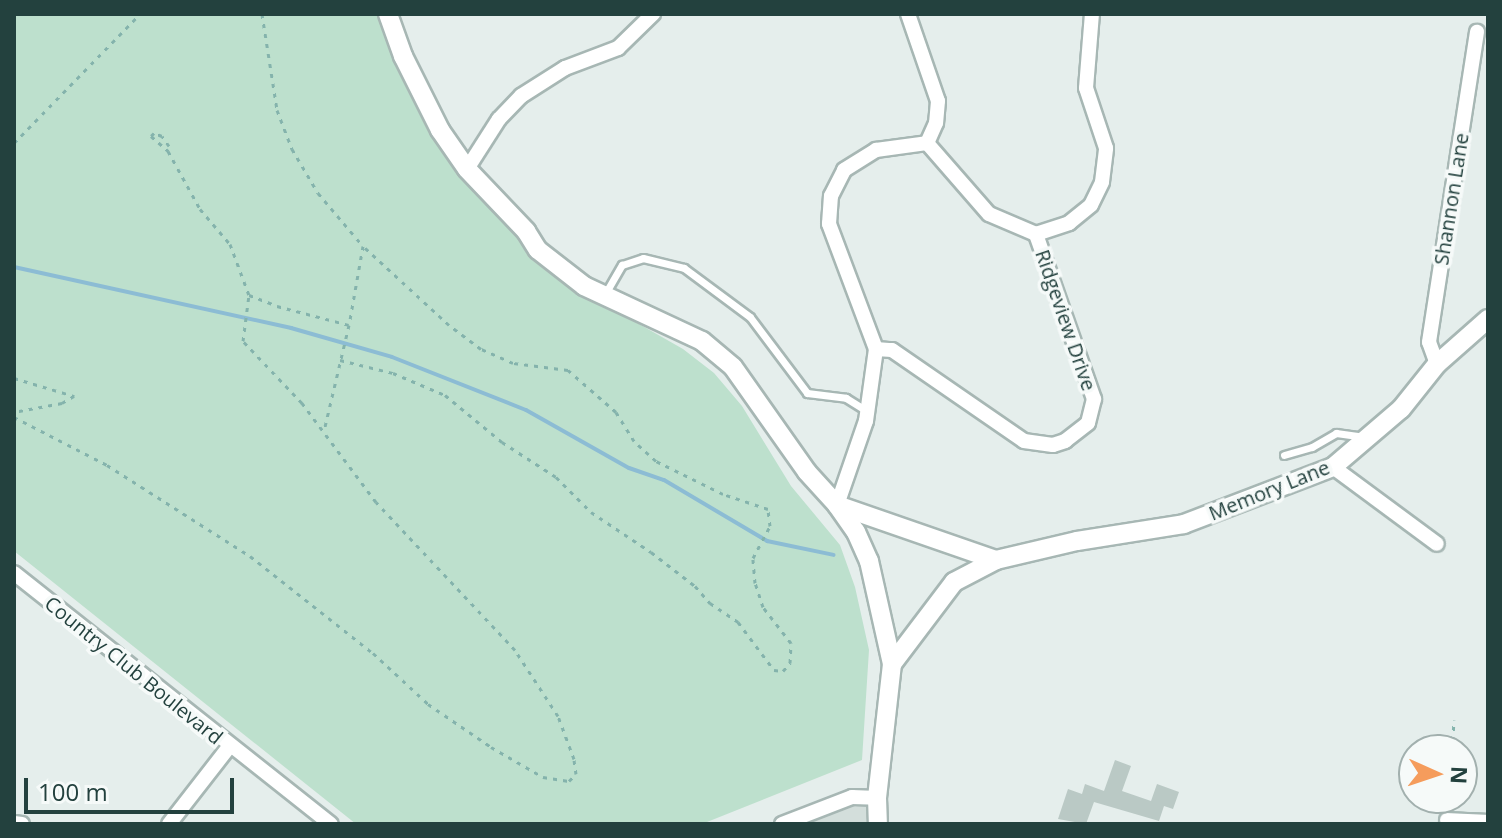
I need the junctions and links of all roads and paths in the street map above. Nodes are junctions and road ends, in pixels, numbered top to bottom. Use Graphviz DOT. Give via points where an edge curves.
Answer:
graph roads {
  1 [pos="140,14"];
  2 [pos="262,14"];
  3 [pos="388,14"];
  4 [pos="653,14"];
  5 [pos="908,14"];
  6 [pos="1092,14"];
  7 [pos="1477,32"];
  8 [pos="14,143"];
  9 [pos="927,143"];
  10 [pos="169,146"];
  11 [pos="467,169"];
  12 [pos="1036,234"];
  13 [pos="363,246"];
  14 [pos="249,295"];
  15 [pos="604,296"];
  16 [pos="1488,319"];
  17 [pos="349,325"];
  18 [pos="876,349"];
  19 [pos="340,358"];
  20 [pos="1437,364"];
  21 [pos="14,378"];
  22 [pos="868,411"];
  23 [pos="14,414"];
  24 [pos="324,431"];
  25 [pos="1367,438"];
  26 [pos="1284,455"];
  27 [pos="1333,467"];
  28 [pos="837,505"];
  29 [pos="1437,544"];
  30 [pos="996,560"];
  31 [pos="14,573"];
  32 [pos="892,664"];
  33 [pos="1454,720"];
  34 [pos="1453,734"];
  35 [pos="229,747"];
  36 [pos="877,798"];
  37 [pos="1447,820"];
  38 [pos="1488,822"];
  39 [pos="14,823"];
  40 [pos="22,824"];
  41 [pos="169,824"];
  42 [pos="331,824"];
  43 [pos="782,824"];
  44 [pos="878,824"];
  1 -- 8 [label="path"];
  2 -- 13 [label="path" via="277,110 292,149 318,193"];
  3 -- 11 [label="street" via="440,130"];
  4 -- 11 [label="street" via="618,48 565,68 521,96 499,119"];
  5 -- 9 [label="street" via="938,101"];
  6 -- 12 [label="street" via="1086,88 1106,148 1102,182 1091,205 1069,223"];
  7 -- 20 [label="street, Shannon Lane" via="1429,342"];
  9 -- 12 [label="street" via="989,214"];
  9 -- 18 [label="street" via="876,150 844,170 831,196 829,224"];
  10 -- 14 [label="path" via="162,136 151,136 168,151 200,209 230,244"];
  11 -- 15 [label="street" via="538,250"];
  12 -- 18 [label="street, Ridgeview Drive" via="1094,399 1088,423 1065,441 1024,441 892,350"];
  13 -- 17 [label="path"];
  13 -- 19 [label="path" via="481,349 513,363 568,370 616,412 645,452 723,494 768,509 770,526 753,569 759,596 791,643 790,663 783,671 774,670 738,622 695,586 591,512 556,477 510,448 445,395"];
  14 -- 17 [label="path"];
  14 -- 24 [label="path" via="243,330 248,348"];
  15 -- 22 [label="lane" via="622,265 643,258 684,268 750,317 807,393 846,398"];
  15 -- 28 [label="street" via="702,341 733,367 812,480"];
  16 -- 20 [label="street, Memory Lane"];
  17 -- 19 [label="path"];
  18 -- 22 [label="street"];
  19 -- 24 [label="path"];
  20 -- 25 [label="street, Memory Lane" via="1401,409"];
  21 -- 23 [label="path" via="74,396"];
  22 -- 28 [label="street"];
  23 -- 24 [label="path" via="107,465 250,556 373,653 428,704 491,747 543,777 569,781 576,774 574,759 549,698 515,650 376,502"];
  25 -- 26 [label="lane" via="1336,433"];
  25 -- 27 [label="street, Memory Lane"];
  27 -- 29 [label="street"];
  27 -- 30 [label="street, Memory Lane" via="1184,524"];
  28 -- 30 [label="street"];
  28 -- 32 [label="street" via="869,561"];
  30 -- 32 [label="street, Memory Lane" via="954,582"];
  31 -- 35 [label="street, Country Club Boulevard"];
  32 -- 36 [label="street"];
  33 -- 34 [label="path"];
  35 -- 41 [label="street"];
  35 -- 42 [label="street, Country Club Boulevard"];
  36 -- 43 [label="street" via="852,797"];
  36 -- 44 [label="street"];
  37 -- 38 [label="street"];
  39 -- 40 [label="street"];
}
